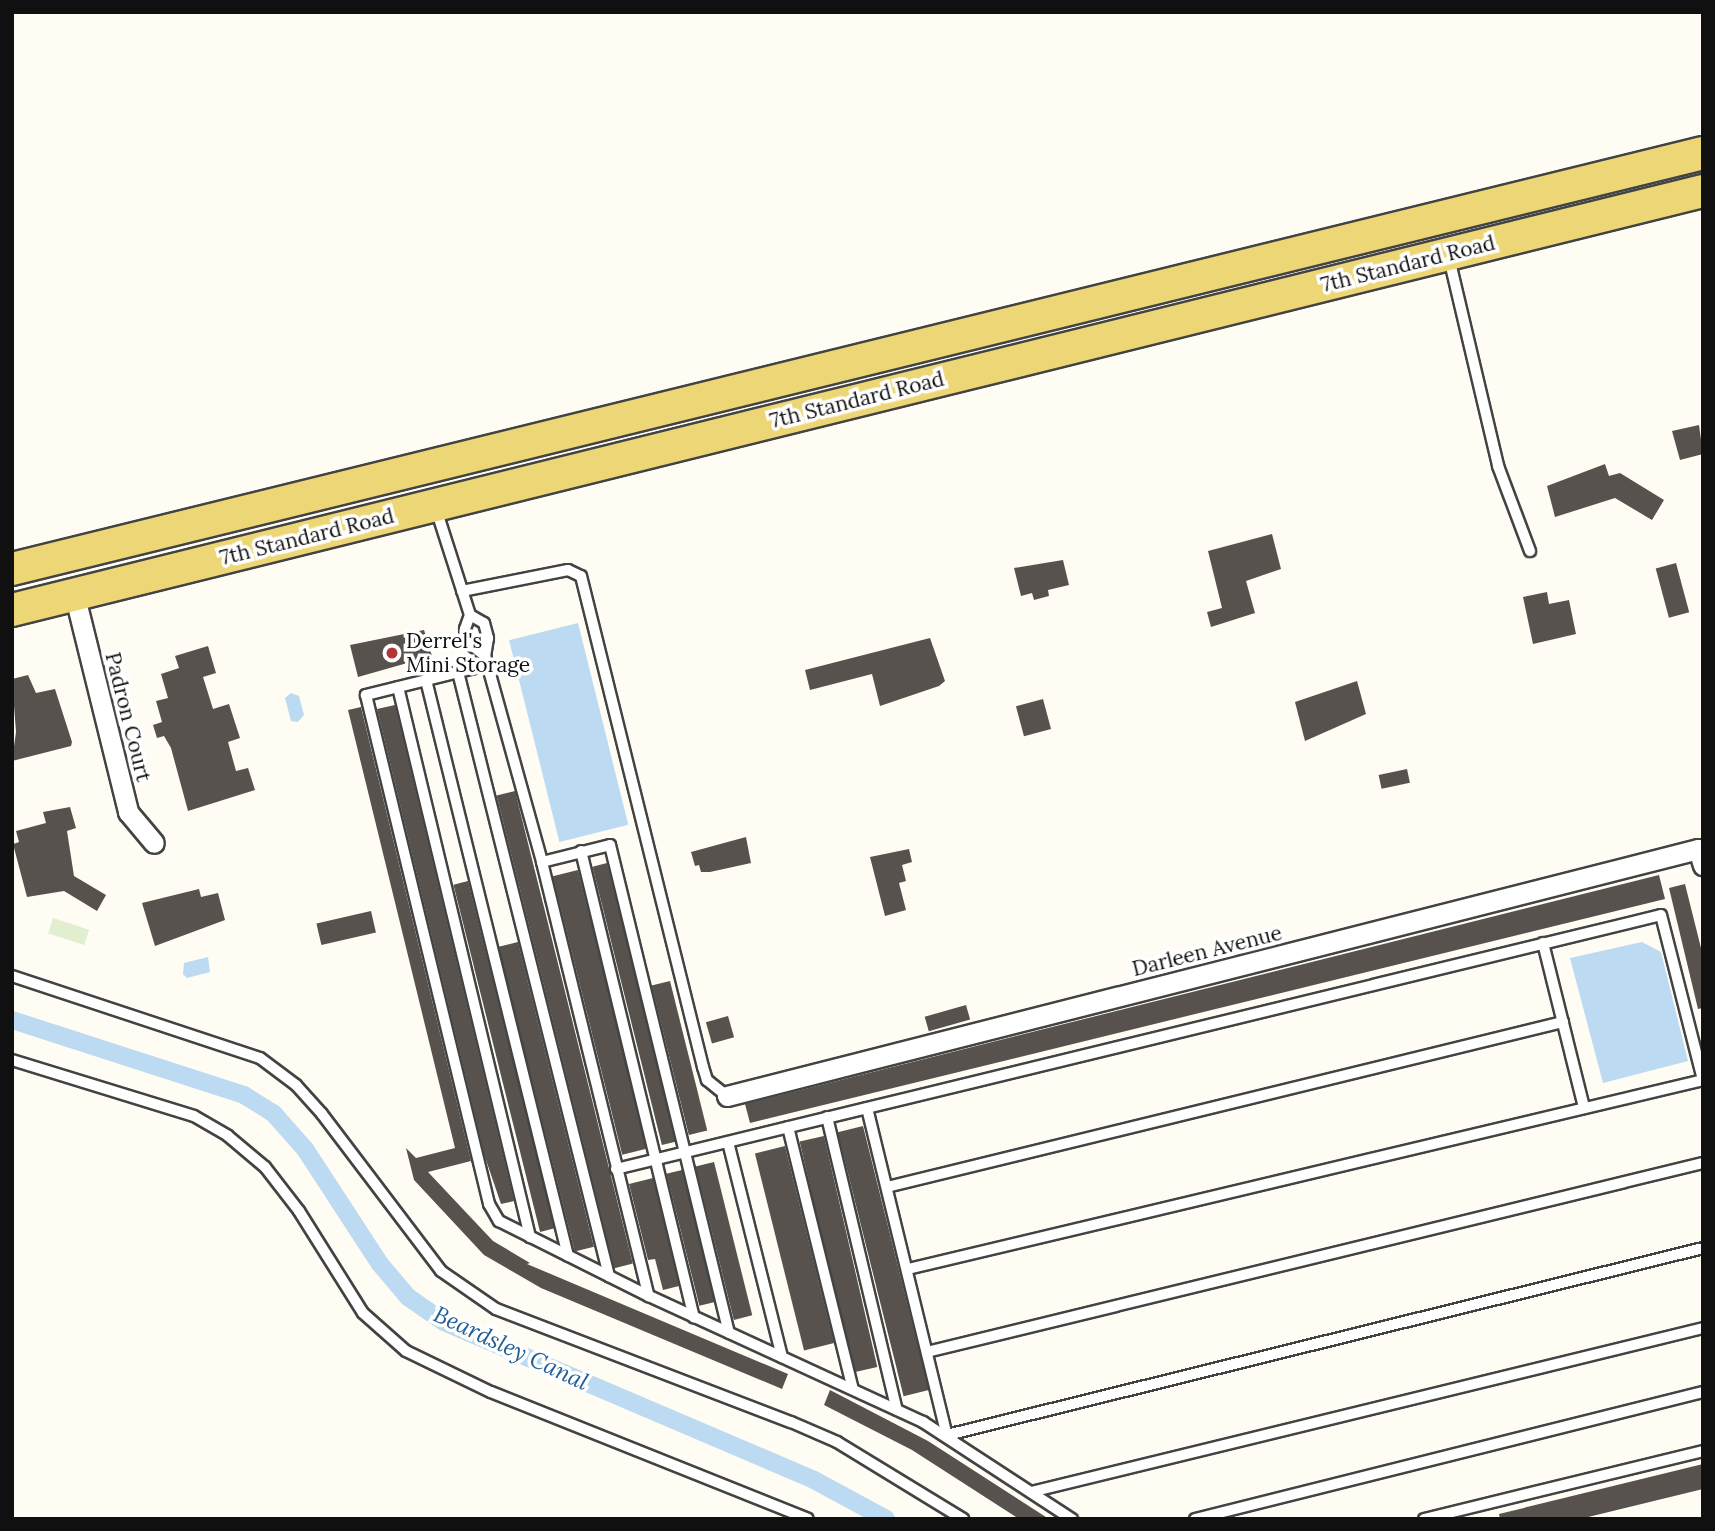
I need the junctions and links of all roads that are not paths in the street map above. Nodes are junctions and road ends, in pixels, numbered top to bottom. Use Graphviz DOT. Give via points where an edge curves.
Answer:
graph roads {
  1 [pos="1703,153"];
  2 [pos="1703,191"];
  3 [pos="1448,254"];
  4 [pos="435,506"];
  5 [pos="1530,551"];
  6 [pos="12,569"];
  7 [pos="462,591"];
  8 [pos="74,593"];
  9 [pos="12,610"];
  10 [pos="470,615"];
  11 [pos="486,660"];
  12 [pos="458,672"];
  13 [pos="426,680"];
  14 [pos="398,687"];
  15 [pos="154,843"];
  16 [pos="581,852"];
  17 [pos="1701,857"];
  18 [pos="542,862"];
  19 [pos="1543,943"];
  20 [pos="12,976"];
  21 [pos="1563,1021"];
  22 [pos="12,1060"];
  23 [pos="1703,1080"];
  24 [pos="727,1096"];
  25 [pos="867,1108"];
  26 [pos="1584,1108"];
  27 [pos="827,1117"];
  28 [pos="788,1127"];
  29 [pos="728,1142"];
  30 [pos="686,1152"];
  31 [pos="656,1159"];
  32 [pos="1703,1163"];
  33 [pos="615,1169"];
  34 [pos="887,1187"];
  35 [pos="530,1237"];
  36 [pos="1703,1248"];
  37 [pos="568,1256"];
  38 [pos="908,1269"];
  39 [pos="609,1276"];
  40 [pos="649,1296"];
  41 [pos="694,1317"];
  42 [pos="1703,1328"];
  43 [pos="729,1333"];
  44 [pos="927,1352"];
  45 [pos="782,1357"];
  46 [pos="853,1390"];
  47 [pos="1703,1392"];
  48 [pos="897,1410"];
  49 [pos="947,1435"];
  50 [pos="1703,1451"];
  51 [pos="1031,1492"];
  52 [pos="808,1519"];
  53 [pos="963,1519"];
  54 [pos="1072,1519"];
  55 [pos="1195,1519"];
  56 [pos="1424,1519"];
  1 -- 6 [label="main road, 7th Standard Road"];
  2 -- 3 [label="main road, 7th Standard Road"];
  3 -- 4 [label="main road, 7th Standard Road"];
  3 -- 5 [label="lane" via="1498,466"];
  4 -- 7 [label="lane"];
  4 -- 8 [label="main road, 7th Standard Road"];
  7 -- 10 [label="lane"];
  7 -- 24 [label="lane" via="568,570 581,576 703,1067 707,1080"];
  8 -- 9 [label="main road, 7th Standard Road"];
  8 -- 15 [label="street, Padron Court" via="128,812"];
  10 -- 11 [label="lane" via="465,629 469,643"];
  10 -- 11 [label="lane" via="484,623 490,646"];
  11 -- 12 [label="lane"];
  11 -- 18 [label="lane"];
  12 -- 13 [label="lane"];
  12 -- 39 [label="lane"];
  13 -- 14 [label="lane"];
  13 -- 37 [label="lane"];
  14 -- 35 [label="lane"];
  14 -- 35 [label="lane" via="366,695 369,709 489,1204 499,1221"];
  16 -- 18 [label="lane"];
  16 -- 30 [label="lane" via="610,845"];
  16 -- 31 [label="lane"];
  17 -- 24 [label="street, Darleen Avenue"];
  18 -- 33 [label="lane"];
  19 -- 21 [label="lane"];
  19 -- 23 [label="lane" via="1661,915"];
  19 -- 25 [label="lane"];
  20 -- 53 [label="lane" via="260,1058 296,1085 323,1114 441,1270 496,1309 791,1422 886,1470"];
  21 -- 26 [label="lane"];
  21 -- 34 [label="lane"];
  22 -- 52 [label="lane" via="194,1116 228,1136 265,1167 299,1211 363,1313 406,1351 491,1392"];
  23 -- 26 [label="lane"];
  25 -- 27 [label="lane"];
  25 -- 34 [label="lane"];
  26 -- 38 [label="lane"];
  27 -- 28 [label="lane"];
  27 -- 48 [label="lane"];
  28 -- 29 [label="lane"];
  28 -- 46 [label="lane"];
  29 -- 30 [label="lane"];
  29 -- 45 [label="lane"];
  30 -- 31 [label="lane"];
  30 -- 43 [label="lane"];
  31 -- 33 [label="lane"];
  31 -- 41 [label="lane"];
  32 -- 44 [label="lane"];
  33 -- 40 [label="lane"];
  34 -- 38 [label="lane"];
  35 -- 37 [label="lane"];
  36 -- 49 [label="lane"];
  37 -- 39 [label="lane"];
  38 -- 44 [label="lane"];
  39 -- 40 [label="lane"];
  40 -- 41 [label="lane"];
  41 -- 43 [label="lane"];
  42 -- 51 [label="lane"];
  43 -- 45 [label="lane"];
  44 -- 49 [label="lane"];
  45 -- 46 [label="lane"];
  46 -- 48 [label="lane"];
  47 -- 55 [label="lane"];
  48 -- 49 [label="lane"];
  49 -- 51 [label="lane"];
  50 -- 56 [label="lane"];
  51 -- 54 [label="lane"];
}
